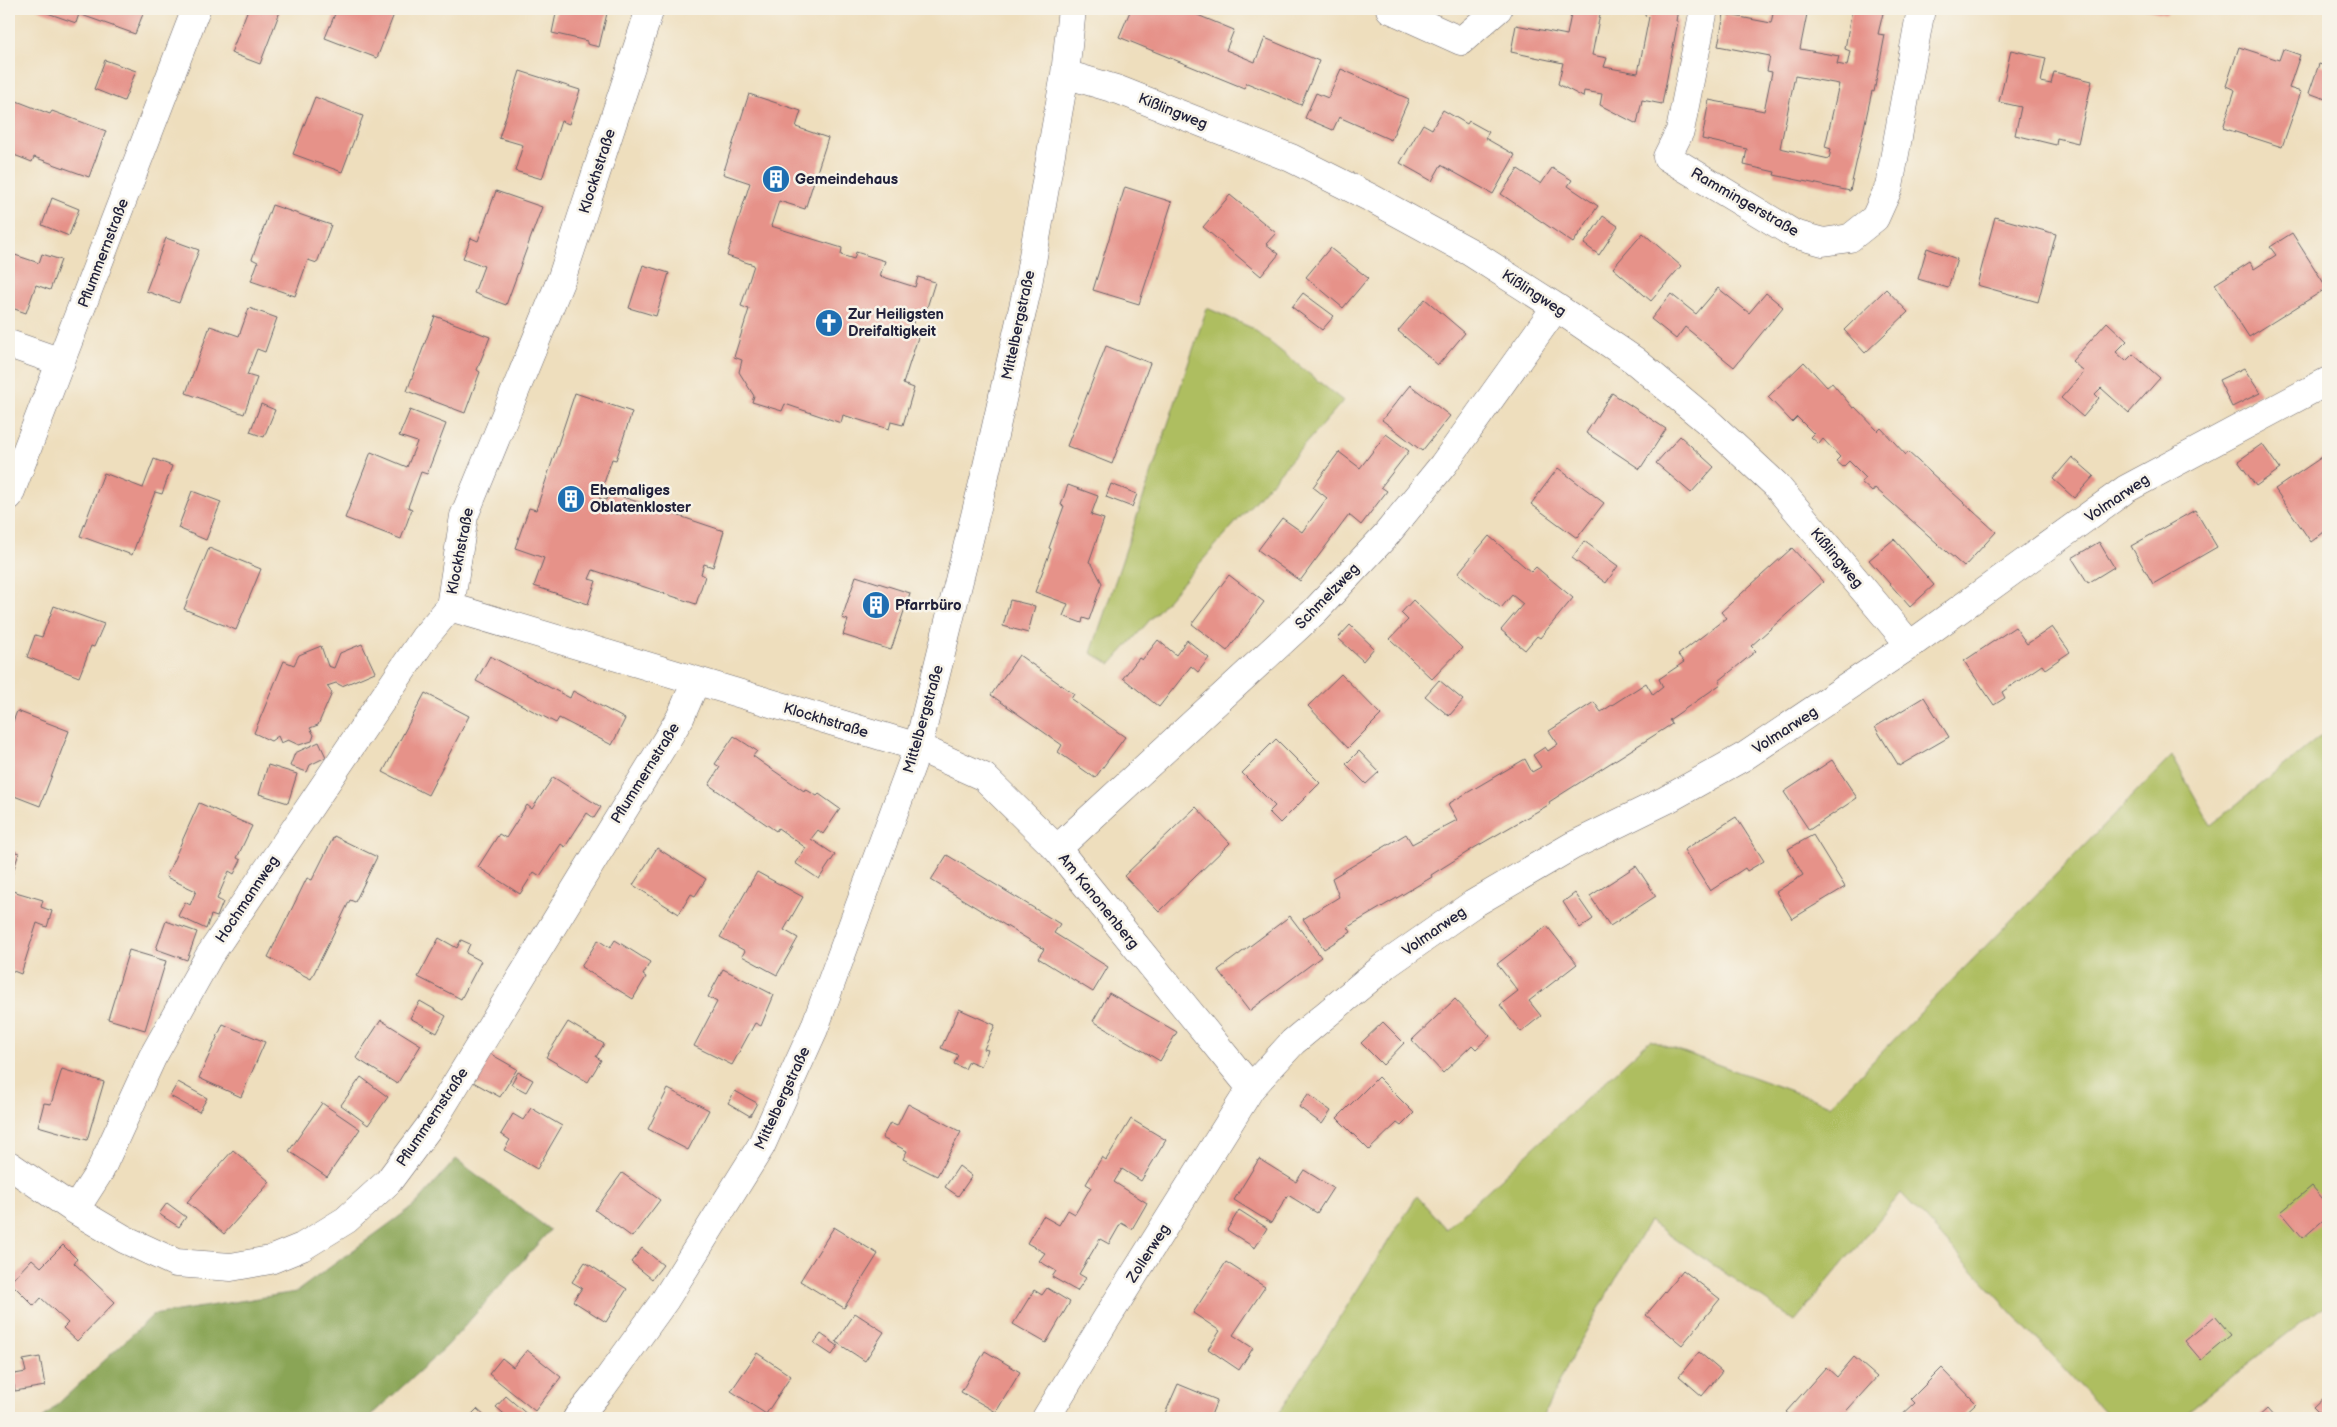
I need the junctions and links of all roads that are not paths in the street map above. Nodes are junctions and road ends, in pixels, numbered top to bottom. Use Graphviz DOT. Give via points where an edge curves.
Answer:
graph roads {
  1 [pos="196,9"];
  2 [pos="650,9"];
  3 [pos="1072,9"];
  4 [pos="1390,9"];
  5 [pos="1498,9"];
  6 [pos="1704,9"];
  7 [pos="1921,9"];
  8 [pos="1065,74"];
  9 [pos="1556,307"];
  10 [pos="9,344"];
  11 [pos="61,362"];
  12 [pos="2328,381"];
  13 [pos="9,496"];
  14 [pos="450,607"];
  15 [pos="1910,645"];
  16 [pos="696,681"];
  17 [pos="918,747"];
  18 [pos="1057,849"];
  19 [pos="1251,1088"];
  20 [pos="9,1165"];
  21 [pos="75,1210"];
  22 [pos="577,1418"];
  23 [pos="1046,1418"];
  1 -- 11 [label="street, Pflummernstraße"];
  2 -- 14 [label="street, Klockhstraße" via="562,277 464,516"];
  3 -- 8 [label="street, Mittelbergstraße"];
  4 -- 5 [label="street" via="1461,41"];
  6 -- 7 [label="street, Rammingerstraße" via="1680,131 1667,157 1794,234 1822,242 1850,238 1876,218 1889,187"];
  8 -- 9 [label="street, Kißlingweg" via="1119,90 1291,158 1470,252"];
  8 -- 17 [label="street, Mittelbergstraße" via="1027,290"];
  9 -- 15 [label="street, Kißlingweg" via="1634,360 1775,484"];
  9 -- 18 [label="street, Schmelzweg" via="1443,465 1386,534 1314,612"];
  10 -- 11 [label="street"];
  11 -- 13 [label="street, Pflummernstraße"];
  12 -- 15 [label="street, Volmarweg" via="2126,489"];
  14 -- 16 [label="street, Klockhstraße"];
  14 -- 21 [label="street, Hochmannweg" via="424,638 209,956 152,1058 100,1171"];
  15 -- 19 [label="street, Volmarweg" via="1745,756 1666,800 1572,846 1473,904 1386,965 1293,1042"];
  16 -- 17 [label="street, Klockhstraße"];
  16 -- 21 [label="street, Pflummernstraße" via="680,718 432,1123 388,1182 346,1220 302,1247 270,1260 231,1267 176,1263 124,1239"];
  17 -- 18 [label="street, Am Kanonenberg" via="984,777"];
  17 -- 22 [label="street, Mittelbergstraße" via="814,1029 761,1146 665,1300"];
  18 -- 19 [label="street, Am Kanonenberg"];
  19 -- 23 [label="street, Zollerweg"];
  20 -- 21 [label="street, Pflummernstraße"];
}
